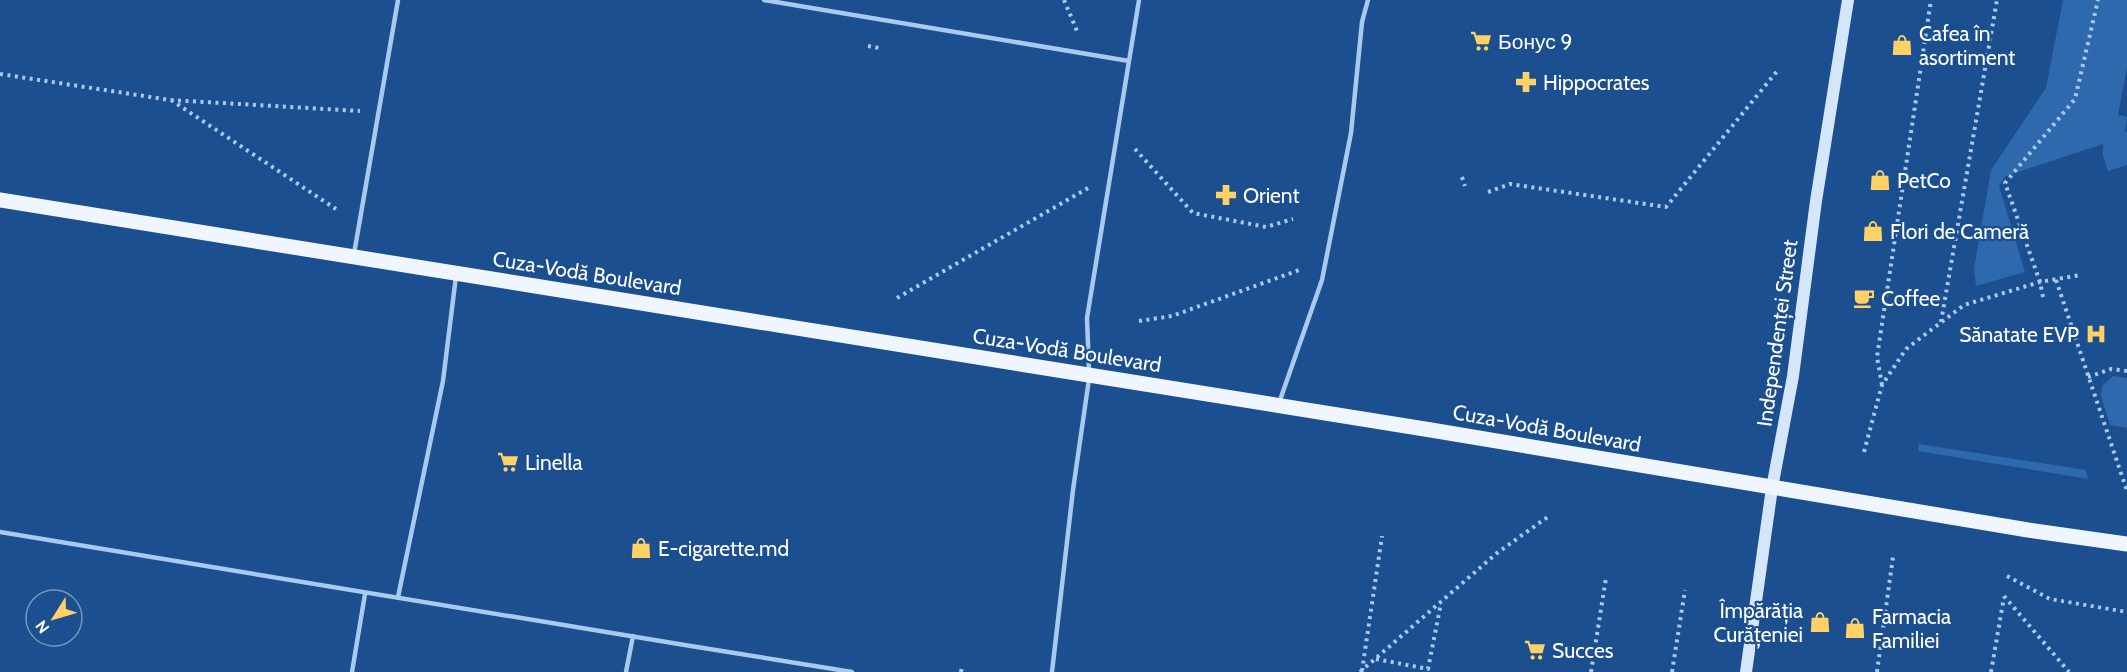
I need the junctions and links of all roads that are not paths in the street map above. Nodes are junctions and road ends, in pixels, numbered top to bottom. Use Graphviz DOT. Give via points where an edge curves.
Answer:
graph roads {
  1 [pos="398,0"];
  2 [pos="764,0"];
  3 [pos="1139,0"];
  4 [pos="1368,0"];
  5 [pos="1848,0"];
  6 [pos="1129,61"];
  7 [pos="0,200"];
  8 [pos="354,256"];
  9 [pos="456,273"];
  10 [pos="1089,375"];
  11 [pos="1278,405"];
  12 [pos="1772,488"];
  13 [pos="0,532"];
  14 [pos="2127,544"];
  15 [pos="365,594"];
  16 [pos="398,597"];
  17 [pos="633,636"];
  18 [pos="352,672"];
  19 [pos="626,672"];
  20 [pos="852,672"];
  21 [pos="1052,672"];
  22 [pos="1746,672"];
  1 -- 8 [label="lane"];
  2 -- 6 [label="lane"];
  3 -- 6 [label="lane"];
  4 -- 11 [label="lane" via="1362,22 1351,133 1322,280"];
  5 -- 12 [label="main road, Independenței Street" via="1793,376"];
  6 -- 10 [label="lane" via="1087,318"];
  7 -- 8 [label="main road, Cuza-Vodă Boulevard"];
  8 -- 9 [label="main road, Cuza-Vodă Boulevard"];
  9 -- 10 [label="main road, Cuza-Vodă Boulevard"];
  9 -- 16 [label="lane" via="443,381"];
  10 -- 11 [label="main road, Cuza-Vodă Boulevard"];
  10 -- 21 [label="lane"];
  11 -- 12 [label="main road, Cuza-Vodă Boulevard"];
  12 -- 14 [label="main road, Cuza-Vodă Boulevard"];
  12 -- 22 [label="main road, Independenței Street"];
  13 -- 15 [label="lane"];
  15 -- 16 [label="lane"];
  15 -- 18 [label="lane"];
  16 -- 17 [label="lane"];
  17 -- 19 [label="lane"];
  17 -- 20 [label="lane"];
}
